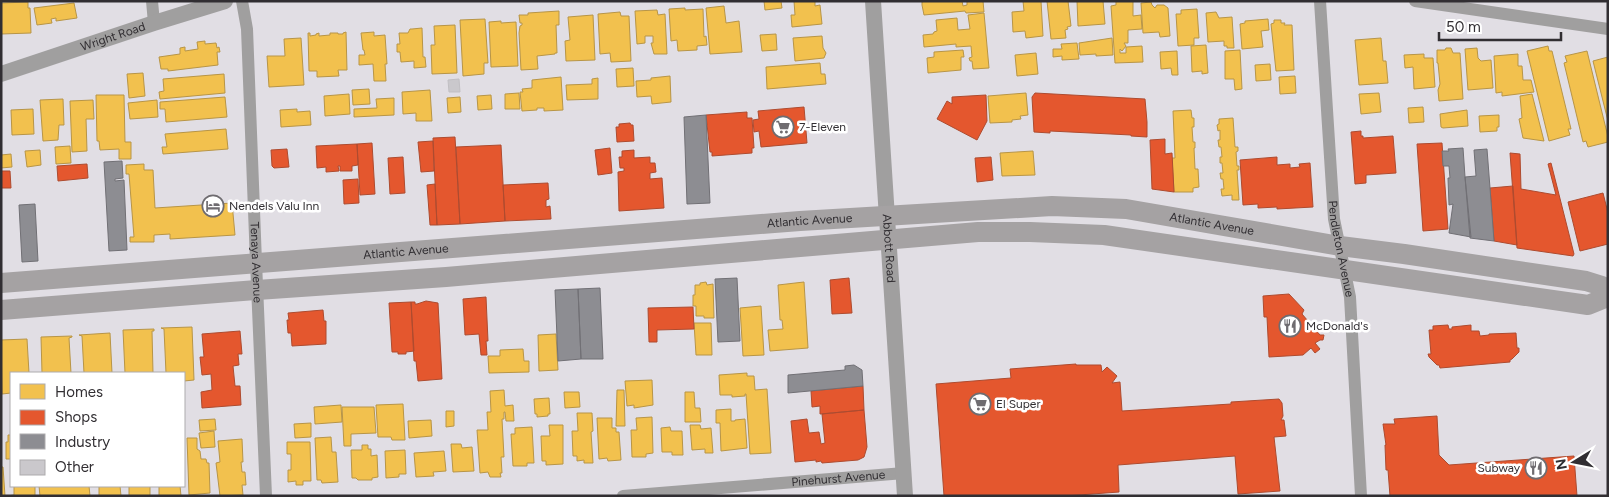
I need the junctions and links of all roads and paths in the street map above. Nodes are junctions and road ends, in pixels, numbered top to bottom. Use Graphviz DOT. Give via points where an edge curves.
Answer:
graph roads {
  1 [pos="152,1"];
  2 [pos="225,1"];
  3 [pos="242,1"];
  4 [pos="873,1"];
  5 [pos="1320,1"];
  6 [pos="1414,1"];
  7 [pos="154,23"];
  8 [pos="1608,29"];
  9 [pos="1,74"];
  10 [pos="887,216"];
  11 [pos="888,240"];
  12 [pos="1340,246"];
  13 [pos="256,262"];
  14 [pos="1345,268"];
  15 [pos="1,283"];
  16 [pos="257,290"];
  17 [pos="1608,296"];
  18 [pos="1,310"];
  19 [pos="904,473"];
  20 [pos="266,496"];
  21 [pos="624,496"];
  22 [pos="906,496"];
  23 [pos="1362,496"];
  1 -- 7 [label="street"];
  2 -- 7 [label="street, Wright Road"];
  3 -- 13 [label="street, Tenaya Avenue" via="248,29"];
  4 -- 10 [label="street, Abbott Road"];
  5 -- 12 [label="street, Pendleton Avenue" via="1334,219"];
  6 -- 8 [label="street"];
  7 -- 9 [label="street, Wright Road"];
  10 -- 11 [label="street, Abbott Road"];
  10 -- 12 [label="main road, Atlantic Avenue" via="1052,206 1126,209"];
  10 -- 13 [label="main road, Atlantic Avenue"];
  11 -- 14 [label="main road, Atlantic Avenue" via="978,232 1104,235"];
  11 -- 16 [label="main road, Atlantic Avenue" via="446,278"];
  11 -- 19 [label="street, Abbott Road"];
  12 -- 14 [label="street, Pendleton Avenue"];
  12 -- 17 [label="main road, Atlantic Avenue" via="1586,281 1602,286"];
  13 -- 15 [label="main road, Atlantic Avenue"];
  13 -- 16 [label="street, Tenaya Avenue"];
  14 -- 17 [label="main road, Atlantic Avenue" via="1588,305"];
  14 -- 23 [label="street, Pendleton Avenue" via="1350,297"];
  16 -- 18 [label="main road, Atlantic Avenue"];
  16 -- 20 [label="street, Tenaya Avenue"];
  19 -- 21 [label="street, Pinehurst Avenue"];
  19 -- 22 [label="street, Abbott Road"];
}
